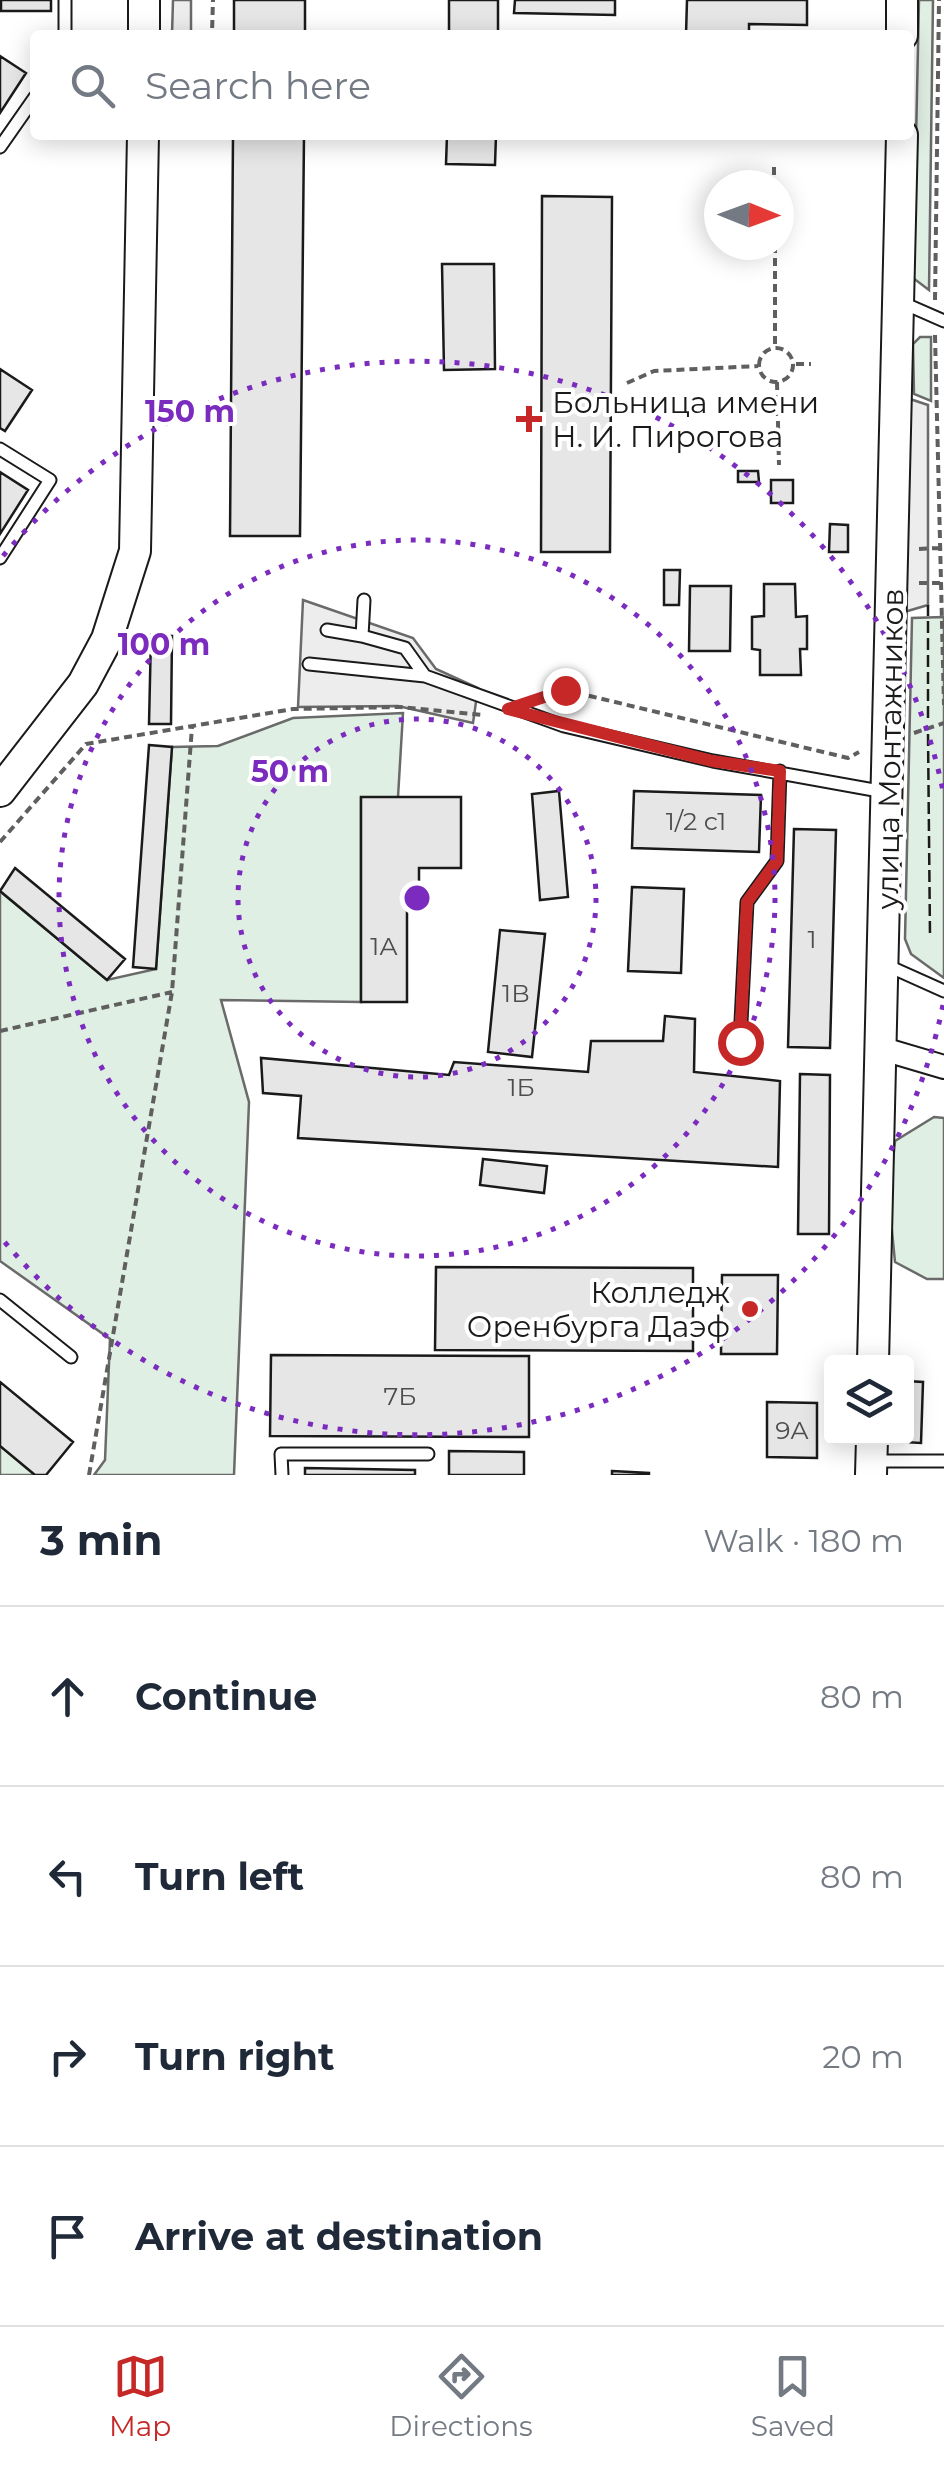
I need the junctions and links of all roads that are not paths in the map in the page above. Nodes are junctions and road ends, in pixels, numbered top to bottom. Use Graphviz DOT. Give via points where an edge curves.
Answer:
graph roads {
  1 [pos="65,0"];
  2 [pos="144,0"];
  3 [pos="902,0"];
  4 [pos="65,30"];
  5 [pos="144,30"];
  6 [pos="902,30"];
  7 [pos="30,104"];
  8 [pos="142,140"];
  9 [pos="902,140"];
  10 [pos="0,147"];
  11 [pos="899,301"];
  12 [pos="942,320"];
  13 [pos="0,449"];
  14 [pos="0,558"];
  15 [pos="364,600"];
  16 [pos="327,630"];
  17 [pos="362,636"];
  18 [pos="310,664"];
  19 [pos="425,676"];
  20 [pos="780,771"];
  21 [pos="0,791"];
  22 [pos="890,792"];
  23 [pos="886,964"];
  24 [pos="944,990"];
  25 [pos="740,1042"];
  26 [pos="883,1049"];
  27 [pos="944,1067"];
  28 [pos="0,1300"];
  29 [pos="874,1355"];
  30 [pos="71,1357"];
  31 [pos="428,1454"];
  32 [pos="871,1458"];
  33 [pos="944,1461"];
  34 [pos="282,1475"];
  1 -- 4 [label="lane"];
  2 -- 5 [label="main road"];
  3 -- 6 [label="main road"];
  7 -- 10 [label="lane"];
  8 -- 21 [label="main road" via="135,551 107,639 83,684"];
  9 -- 11 [label="main road, улица Монтажников"];
  11 -- 12 [label="lane"];
  11 -- 22 [label="main road, улица Монтажников"];
  13 -- 14 [label="lane" via="50,480"];
  15 -- 17 [label="lane"];
  16 -- 17 [label="lane"];
  17 -- 19 [label="lane" via="405,648"];
  18 -- 19 [label="lane"];
  19 -- 20 [label="lane" via="508,709 695,757"];
  20 -- 22 [label="lane"];
  20 -- 25 [label="lane" via="777,861 747,902"];
  22 -- 23 [label="main road, улица Монтажников"];
  23 -- 24 [label="lane"];
  23 -- 26 [label="main road, улица Монтажников"];
  26 -- 27 [label="street"];
  26 -- 29 [label="main road, улица Монтажников"];
  28 -- 30 [label="lane"];
  31 -- 34 [label="lane" via="281,1454"];
  32 -- 33 [label="lane"];
}
